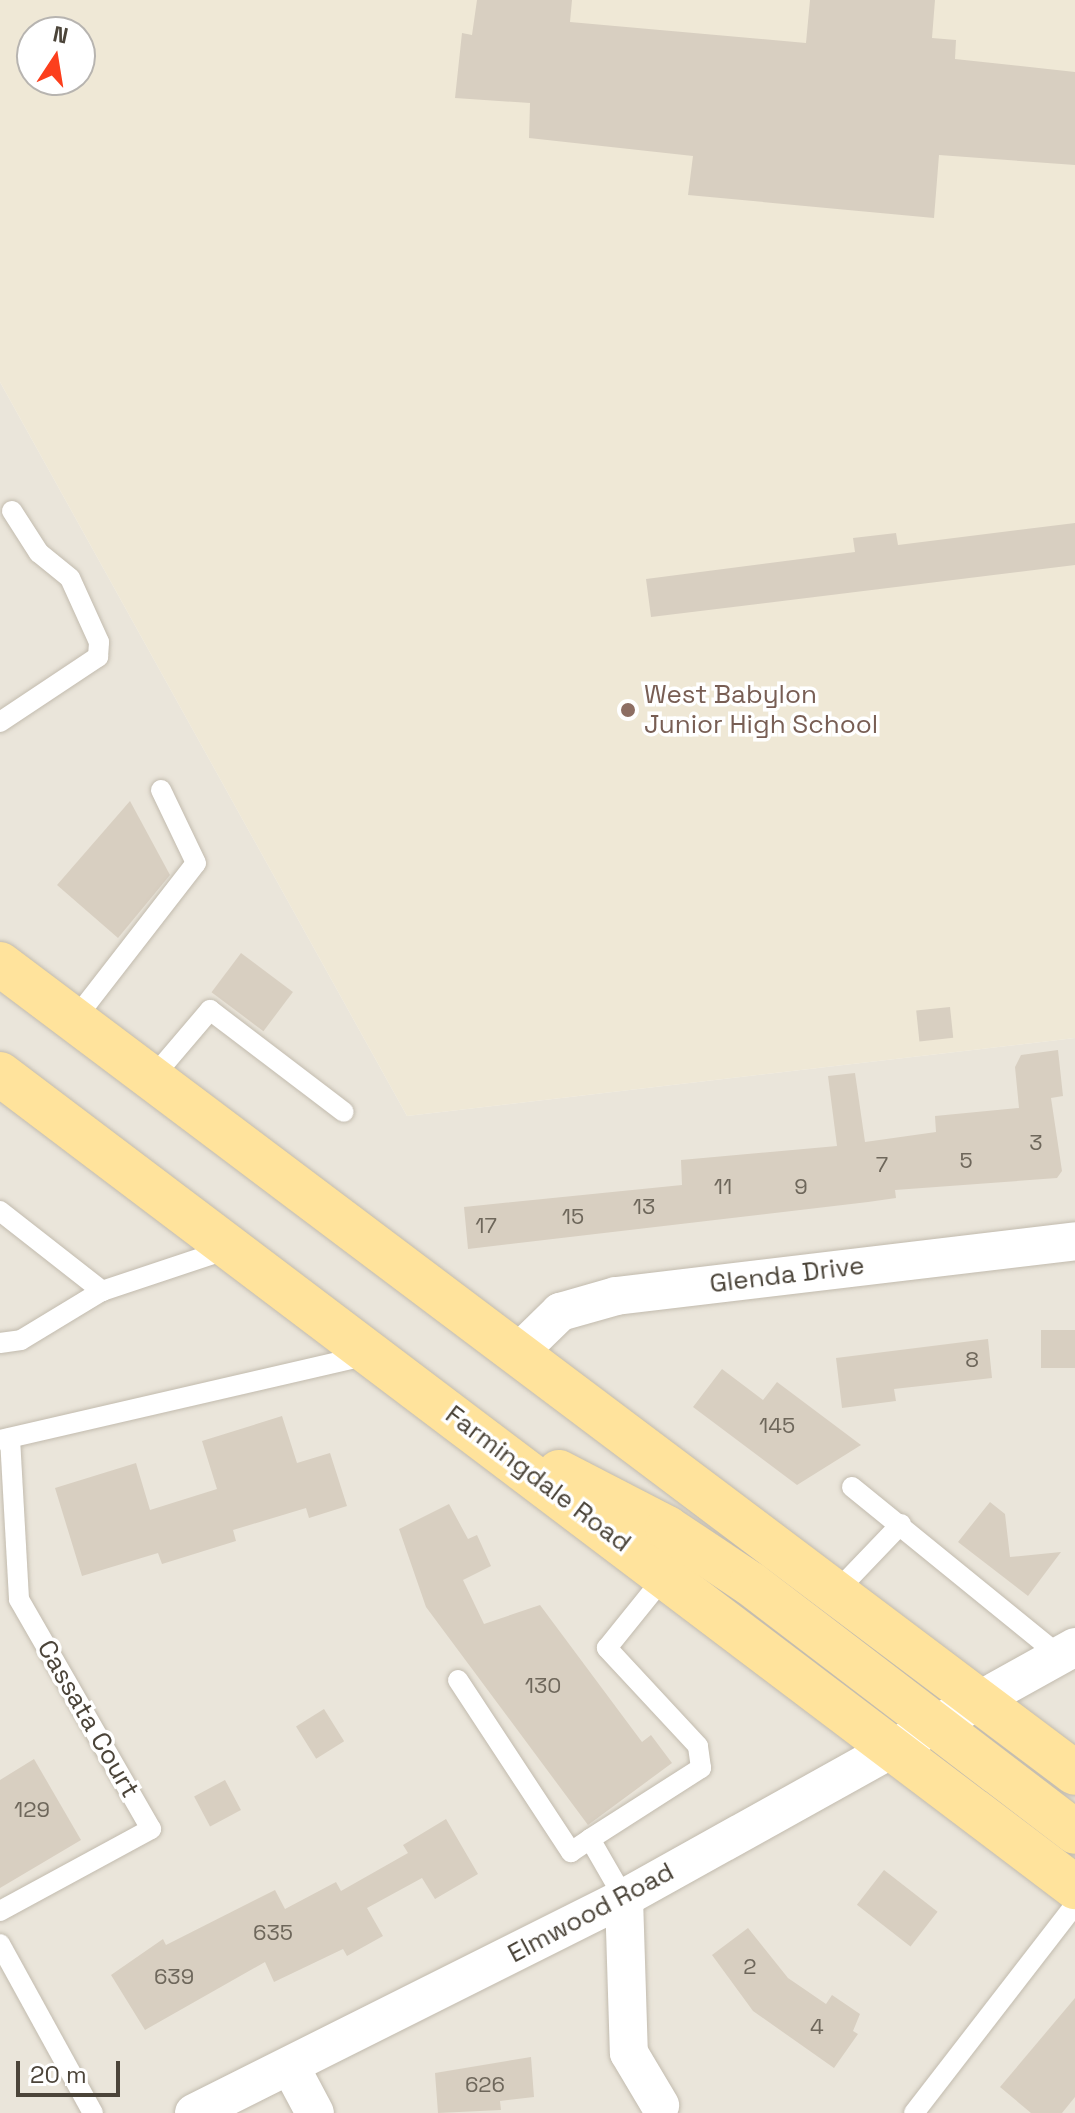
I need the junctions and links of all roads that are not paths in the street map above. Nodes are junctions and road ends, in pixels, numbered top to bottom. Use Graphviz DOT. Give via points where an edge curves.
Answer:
graph roads {
  1 [pos="12,511"];
  2 [pos="0,722"];
  3 [pos="161,790"];
  4 [pos="0,964"];
  5 [pos="75,1019"];
  6 [pos="0,1074"];
  7 [pos="153,1077"];
  8 [pos="344,1112"];
  9 [pos="0,1211"];
  10 [pos="1075,1241"];
  11 [pos="231,1248"];
  12 [pos="102,1291"];
  13 [pos="0,1343"];
  14 [pos="518,1353"];
  15 [pos="371,1354"];
  16 [pos="477,1433"];
  17 [pos="5,1439"];
  18 [pos="852,1487"];
  19 [pos="901,1524"];
  20 [pos="666,1575"];
  21 [pos="836,1592"];
  22 [pos="1067,1651"];
  23 [pos="458,1680"];
  24 [pos="980,1699"];
  25 [pos="934,1724"];
  26 [pos="894,1747"];
  27 [pos="1075,1773"];
  28 [pos="1075,1832"];
  29 [pos="590,1839"];
  30 [pos="1075,1887"];
  31 [pos="624,1898"];
  32 [pos="1075,1905"];
  33 [pos="0,1911"];
  34 [pos="0,1944"];
  35 [pos="290,2066"];
  36 [pos="660,2105"];
  37 [pos="93,2113"];
  38 [pos="194,2113"];
  39 [pos="315,2113"];
  40 [pos="914,2113"];
  1 -- 2 [label="lane" via="39,553 70,578 99,642 98,657"];
  3 -- 5 [label="lane" via="196,863"];
  4 -- 5 [label="main road"];
  5 -- 7 [label="main road"];
  6 -- 11 [label="main road, Farmingdale Road"];
  7 -- 8 [label="lane" via="210,1010"];
  7 -- 14 [label="main road"];
  9 -- 12 [label="lane"];
  10 -- 14 [label="street, Glenda Drive" via="616,1296 560,1312"];
  11 -- 12 [label="lane"];
  11 -- 15 [label="main road, Farmingdale Road"];
  12 -- 13 [label="lane" via="21,1340"];
  14 -- 21 [label="main road"];
  15 -- 16 [label="main road, Farmingdale Road"];
  15 -- 17 [label="lane, Cassata Court"];
  16 -- 20 [label="main road, Farmingdale Road"];
  16 -- 25 [label="main road" via="667,1528 790,1612"];
  17 -- 33 [label="lane, Cassata Court" via="19,1599 151,1829"];
  18 -- 19 [label="lane"];
  19 -- 21 [label="lane"];
  19 -- 22 [label="lane"];
  20 -- 26 [label="main road, Farmingdale Road"];
  20 -- 29 [label="lane" via="607,1648 698,1746 701,1768"];
  21 -- 24 [label="main road"];
  22 -- 24 [label="street, Elmwood Road"];
  23 -- 29 [label="lane" via="571,1852"];
  24 -- 25 [label="street, Elmwood Road"];
  24 -- 27 [label="main road"];
  25 -- 26 [label="street, Elmwood Road"];
  25 -- 28 [label="main road"];
  26 -- 30 [label="main road, Farmingdale Road"];
  26 -- 31 [label="street, Elmwood Road"];
  29 -- 31 [label="lane"];
  31 -- 35 [label="street, Elmwood Road"];
  31 -- 36 [label="street" via="629,2053"];
  32 -- 40 [label="lane"];
  34 -- 37 [label="lane"];
  35 -- 38 [label="street, Elmwood Road"];
  35 -- 39 [label="street"];
}
